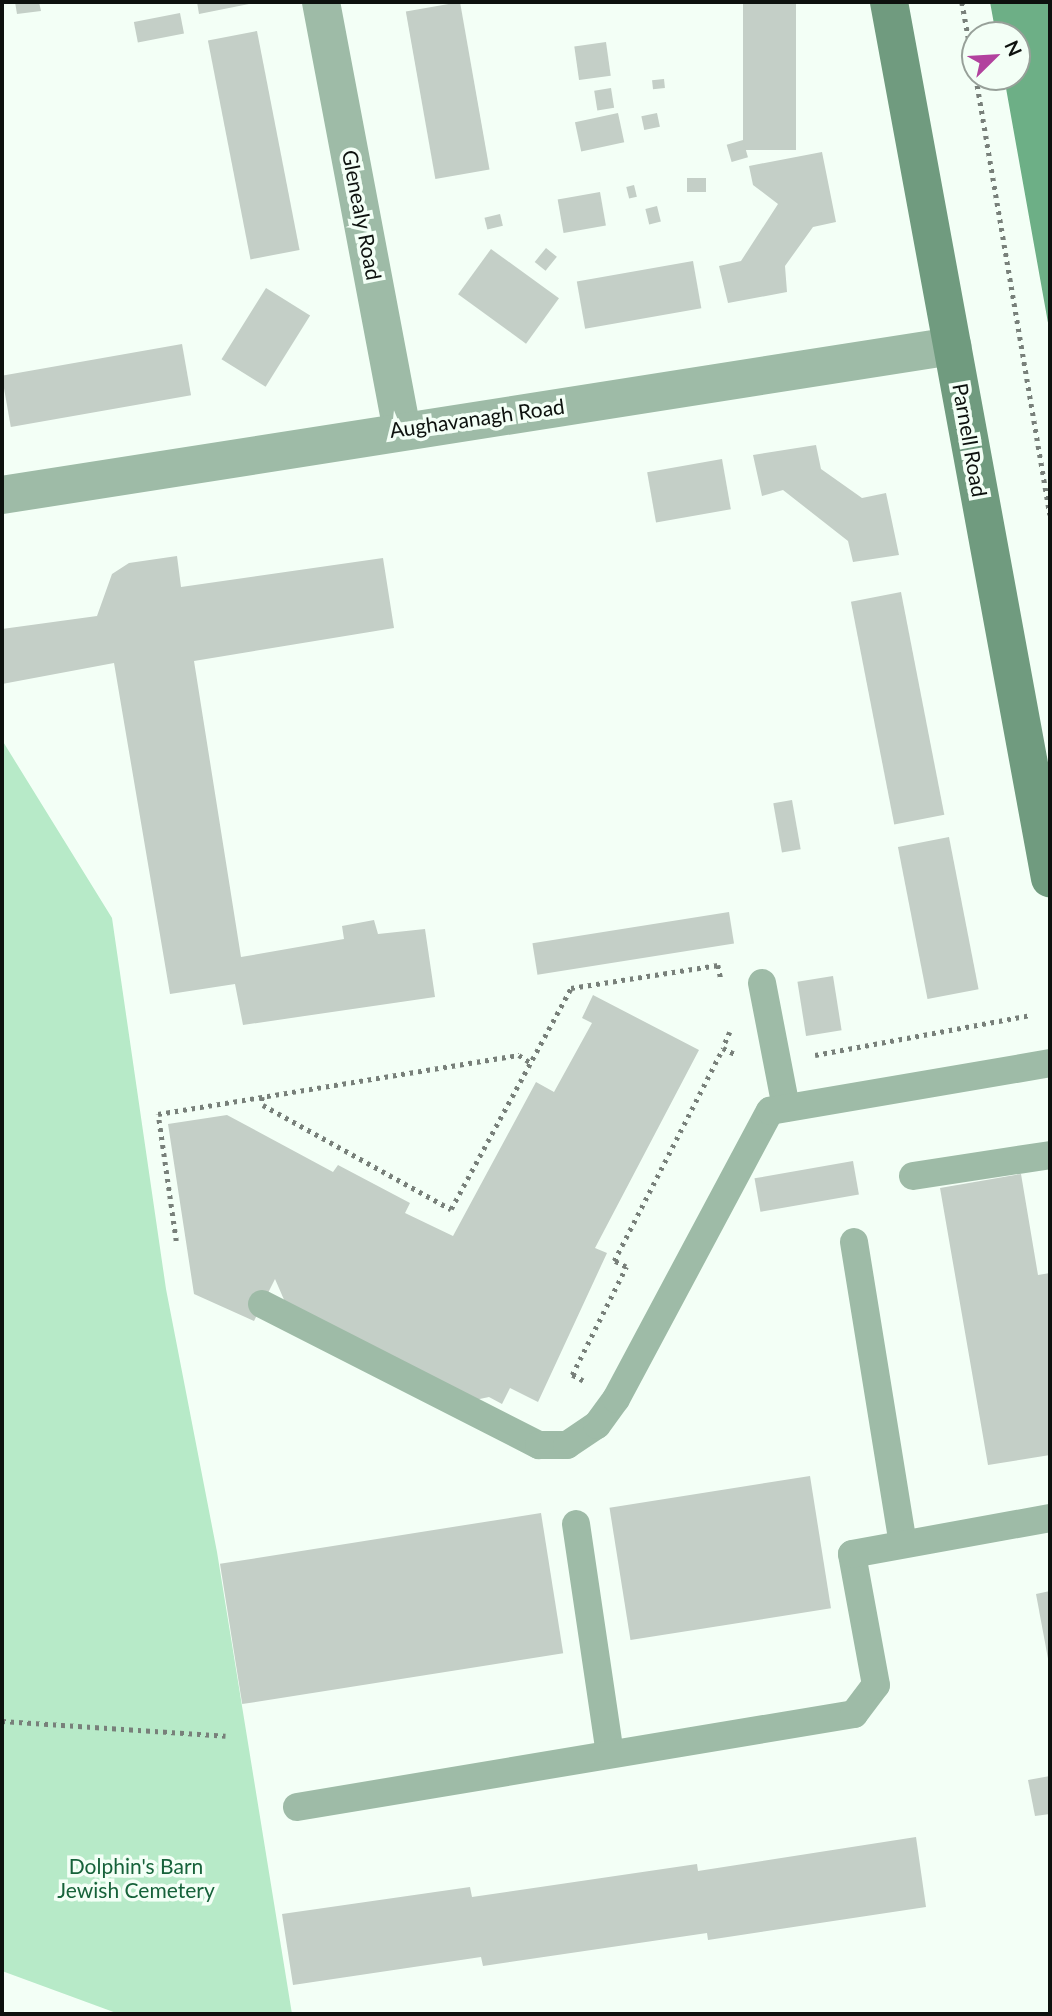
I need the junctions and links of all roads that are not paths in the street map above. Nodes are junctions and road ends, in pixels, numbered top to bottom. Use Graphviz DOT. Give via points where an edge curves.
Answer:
graph roads {
  1 [pos="321,2"];
  2 [pos="889,2"];
  3 [pos="953,346"];
  4 [pos="402,429"];
  5 [pos="2,495"];
  6 [pos="1050,878"];
  7 [pos="762,983"];
  8 [pos="1050,1062"];
  9 [pos="786,1108"];
  10 [pos="1050,1155"];
  11 [pos="913,1175"];
  12 [pos="854,1242"];
  13 [pos="262,1304"];
  14 [pos="1050,1518"];
  15 [pos="576,1524"];
  16 [pos="903,1544"];
  17 [pos="610,1754"];
  18 [pos="297,1807"];
  1 -- 4 [label="street, Glenealy Road"];
  2 -- 3 [label="main road, Parnell Road"];
  3 -- 4 [label="street, Aughavanagh Road"];
  3 -- 6 [label="main road, Parnell Road"];
  4 -- 5 [label="street, Aughavanagh Road"];
  7 -- 9 [label="lane"];
  8 -- 9 [label="lane"];
  9 -- 13 [label="lane" via="770,1111 616,1399 597,1425 567,1445 539,1445"];
  10 -- 11 [label="lane"];
  12 -- 16 [label="lane"];
  14 -- 16 [label="lane"];
  15 -- 17 [label="lane"];
  16 -- 17 [label="lane" via="852,1554 876,1685 854,1714"];
  17 -- 18 [label="lane"];
}
